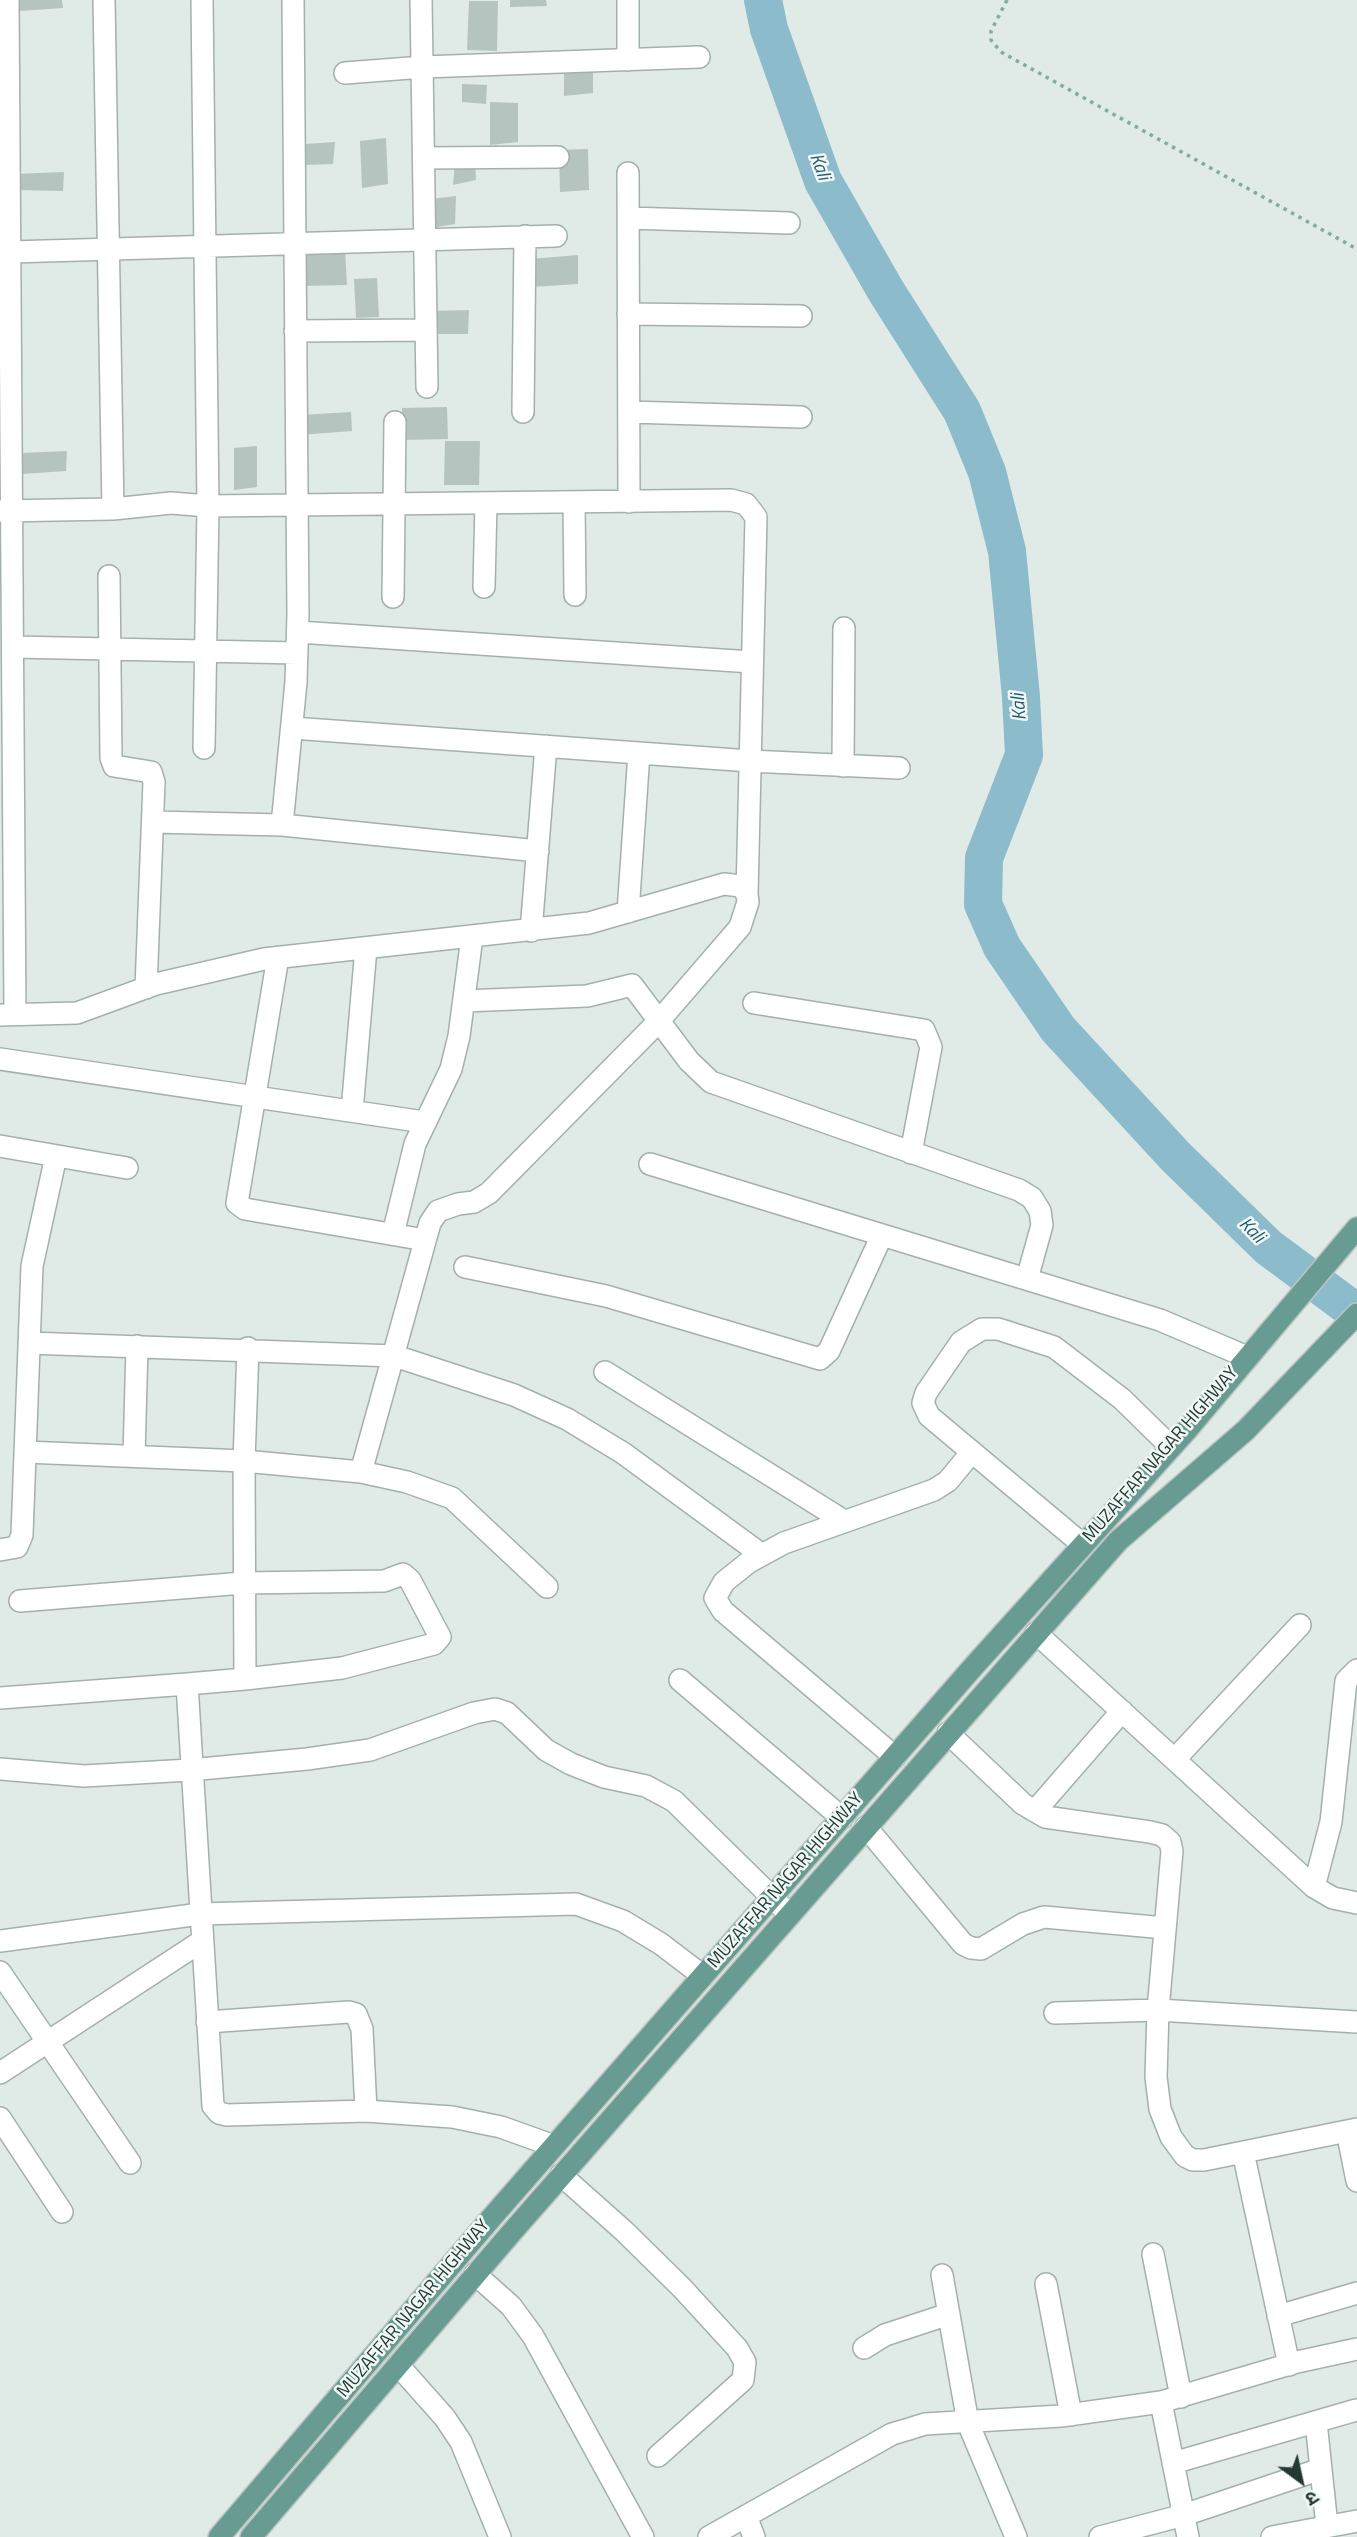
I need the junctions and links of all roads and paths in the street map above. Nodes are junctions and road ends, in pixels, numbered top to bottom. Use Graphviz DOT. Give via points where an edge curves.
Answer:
graph roads {
  1 [pos="8,0"];
  2 [pos="104,0"];
  3 [pos="202,0"];
  4 [pos="293,0"];
  5 [pos="421,0"];
  6 [pos="628,0"];
  7 [pos="1007,0"];
  8 [pos="699,57"];
  9 [pos="628,60"];
  10 [pos="423,67"];
  11 [pos="345,73"];
  12 [pos="558,157"];
  13 [pos="424,158"];
  14 [pos="628,173"];
  15 [pos="628,218"];
  16 [pos="789,223"];
  17 [pos="525,236"];
  18 [pos="556,236"];
  19 [pos="424,239"];
  20 [pos="295,243"];
  21 [pos="204,245"];
  22 [pos="108,247"];
  23 [pos="1357,249"];
  24 [pos="11,252"];
  25 [pos="628,314"];
  26 [pos="802,316"];
  27 [pos="426,330"];
  28 [pos="295,331"];
  29 [pos="427,387"];
  30 [pos="523,412"];
  31 [pos="629,412"];
  32 [pos="801,417"];
  33 [pos="395,422"];
  34 [pos="574,502"];
  35 [pos="629,502"];
  36 [pos="486,503"];
  37 [pos="394,504"];
  38 [pos="208,506"];
  39 [pos="297,506"];
  40 [pos="113,509"];
  41 [pos="7,511"];
  42 [pos="110,576"];
  43 [pos="484,587"];
  44 [pos="575,595"];
  45 [pos="393,597"];
  46 [pos="844,628"];
  47 [pos="297,643"];
  48 [pos="14,647"];
  49 [pos="110,649"];
  50 [pos="207,651"];
  51 [pos="752,662"];
  52 [pos="292,728"];
  53 [pos="547,746"];
  54 [pos="204,748"];
  55 [pos="639,753"];
  56 [pos="750,761"];
  57 [pos="843,766"];
  58 [pos="899,768"];
  59 [pos="7,811"];
  60 [pos="153,822"];
  61 [pos="282,825"];
  62 [pos="538,851"];
  63 [pos="747,894"];
  64 [pos="628,912"];
  65 [pos="7,921"];
  66 [pos="531,931"];
  67 [pos="472,937"];
  68 [pos="366,948"];
  69 [pos="278,957"];
  70 [pos="146,988"];
  71 [pos="464,1001"];
  72 [pos="754,1003"];
  73 [pos="7,1014"];
  74 [pos="658,1022"];
  75 [pos="0,1059"];
  76 [pos="256,1097"];
  77 [pos="352,1111"];
  78 [pos="424,1122"];
  79 [pos="0,1146"];
  80 [pos="911,1153"];
  81 [pos="55,1156"];
  82 [pos="650,1164"];
  83 [pos="127,1168"];
  84 [pos="1357,1228"];
  85 [pos="393,1234"];
  86 [pos="882,1235"];
  87 [pos="425,1240"];
  88 [pos="465,1267"];
  89 [pos="1027,1279"];
  90 [pos="1357,1314"];
  91 [pos="29,1343"];
  92 [pos="137,1346"];
  93 [pos="248,1349"];
  94 [pos="1251,1351"];
  95 [pos="395,1356"];
  96 [pos="605,1372"];
  97 [pos="1171,1447"];
  98 [pos="25,1451"];
  99 [pos="971,1453"];
  100 [pos="134,1456"];
  101 [pos="244,1461"];
  102 [pos="361,1472"];
  103 [pos="844,1521"];
  104 [pos="1082,1544"];
  105 [pos="0,1550"];
  106 [pos="762,1555"];
  107 [pos="243,1583"];
  108 [pos="547,1587"];
  109 [pos="20,1601"];
  110 [pos="1300,1625"];
  111 [pos="1036,1633"];
  112 [pos="1357,1670"];
  113 [pos="245,1679"];
  114 [pos="680,1680"];
  115 [pos="187,1684"];
  116 [pos="0,1698"];
  117 [pos="1122,1711"];
  118 [pos="948,1733"];
  119 [pos="895,1758"];
  120 [pos="1175,1759"];
  121 [pos="0,1769"];
  122 [pos="190,1770"];
  123 [pos="1035,1811"];
  124 [pos="842,1818"];
  125 [pos="866,1827"];
  126 [pos="1314,1887"];
  127 [pos="772,1897"];
  128 [pos="1357,1903"];
  129 [pos="200,1914"];
  130 [pos="790,1915"];
  131 [pos="1165,1928"];
  132 [pos="0,1941"];
  133 [pos="202,1941"];
  134 [pos="0,1972"];
  135 [pos="703,1976"];
  136 [pos="1158,2010"];
  137 [pos="1055,2013"];
  138 [pos="207,2021"];
  139 [pos="1357,2022"];
  140 [pos="49,2041"];
  141 [pos="0,2073"];
  142 [pos="366,2110"];
  143 [pos="0,2118"];
  144 [pos="1352,2130"];
  145 [pos="554,2146"];
  146 [pos="1243,2152"];
  147 [pos="130,2163"];
  148 [pos="561,2175"];
  149 [pos="1357,2181"];
  150 [pos="62,2212"];
  151 [pos="1153,2254"];
  152 [pos="475,2274"];
  153 [pos="942,2275"];
  154 [pos="1046,2284"];
  155 [pos="1357,2293"];
  156 [pos="949,2314"];
  157 [pos="1278,2316"];
  158 [pos="864,2348"];
  159 [pos="1357,2349"];
  160 [pos="398,2365"];
  161 [pos="1289,2365"];
  162 [pos="1171,2399"];
  163 [pos="1356,2410"];
  164 [pos="1071,2414"];
  165 [pos="1316,2422"];
  166 [pos="968,2423"];
  167 [pos="658,2456"];
  168 [pos="1173,2463"];
  169 [pos="1321,2469"];
  170 [pos="1184,2515"];
  171 [pos="746,2516"];
  172 [pos="1357,2521"];
  173 [pos="1316,2530"];
  174 [pos="219,2537"];
  175 [pos="251,2537"];
  176 [pos="500,2537"];
  177 [pos="643,2537"];
  178 [pos="709,2537"];
  179 [pos="754,2537"];
  180 [pos="1016,2537"];
  181 [pos="1100,2537"];
  182 [pos="1188,2537"];
  183 [pos="1272,2537"];
  1 -- 24 [label="street"];
  2 -- 22 [label="street"];
  3 -- 21 [label="street"];
  4 -- 20 [label="street"];
  5 -- 10 [label="street"];
  6 -- 9 [label="street"];
  7 -- 23 [label="path" via="991,31 991,40 1001,52"];
  8 -- 9 [label="street"];
  9 -- 10 [label="street"];
  10 -- 11 [label="street"];
  10 -- 13 [label="street"];
  12 -- 13 [label="street"];
  13 -- 19 [label="street"];
  14 -- 15 [label="street"];
  15 -- 16 [label="street"];
  15 -- 25 [label="street"];
  17 -- 18 [label="street"];
  17 -- 19 [label="street"];
  17 -- 30 [label="street"];
  19 -- 20 [label="street"];
  19 -- 27 [label="street"];
  20 -- 21 [label="street"];
  20 -- 28 [label="street"];
  21 -- 22 [label="street"];
  21 -- 38 [label="street"];
  22 -- 24 [label="street"];
  22 -- 40 [label="street"];
  24 -- 41 [label="street"];
  25 -- 26 [label="street"];
  25 -- 31 [label="street"];
  27 -- 28 [label="street"];
  27 -- 29 [label="street"];
  28 -- 39 [label="street"];
  31 -- 32 [label="street"];
  31 -- 35 [label="street"];
  33 -- 37 [label="street"];
  34 -- 35 [label="street"];
  34 -- 36 [label="street"];
  34 -- 44 [label="street"];
  35 -- 51 [label="street" via="731,500 751,509 756,517"];
  36 -- 37 [label="street"];
  36 -- 43 [label="street"];
  37 -- 39 [label="street"];
  37 -- 45 [label="street"];
  38 -- 39 [label="street"];
  38 -- 40 [label="street" via="171,503"];
  38 -- 50 [label="street"];
  39 -- 47 [label="street"];
  40 -- 41 [label="street"];
  41 -- 48 [label="street"];
  42 -- 49 [label="street"];
  46 -- 57 [label="street"];
  47 -- 50 [label="street"];
  47 -- 51 [label="street"];
  47 -- 52 [label="street"];
  48 -- 49 [label="street"];
  48 -- 59 [label="street"];
  49 -- 50 [label="street"];
  49 -- 60 [label="street" via="112,763 151,772"];
  50 -- 54 [label="street"];
  51 -- 56 [label="street"];
  52 -- 53 [label="street"];
  52 -- 61 [label="street"];
  53 -- 55 [label="street"];
  53 -- 62 [label="street"];
  55 -- 56 [label="street"];
  55 -- 64 [label="street"];
  56 -- 57 [label="street"];
  56 -- 63 [label="street"];
  57 -- 58 [label="street"];
  59 -- 65 [label="street"];
  60 -- 61 [label="street"];
  60 -- 70 [label="street"];
  61 -- 62 [label="street"];
  62 -- 66 [label="street"];
  63 -- 64 [label="street" via="741,886 724,884"];
  63 -- 74 [label="street" via="740,927"];
  64 -- 66 [label="street"];
  65 -- 73 [label="street"];
  66 -- 67 [label="street"];
  67 -- 68 [label="street"];
  67 -- 71 [label="street"];
  68 -- 69 [label="street"];
  68 -- 77 [label="street"];
  69 -- 70 [label="street"];
  69 -- 76 [label="street"];
  70 -- 73 [label="street" via="77,1013"];
  71 -- 74 [label="street" via="587,996 632,985"];
  71 -- 78 [label="street" via="451,1069"];
  72 -- 80 [label="street" via="924,1030 931,1047"];
  74 -- 80 [label="street" via="711,1082"];
  74 -- 87 [label="street" via="489,1193 438,1211"];
  75 -- 76 [label="street"];
  76 -- 77 [label="street"];
  76 -- 85 [label="street" via="237,1199 240,1207"];
  77 -- 78 [label="street"];
  78 -- 85 [label="street"];
  79 -- 81 [label="street"];
  80 -- 89 [label="street" via="1032,1198 1042,1225"];
  81 -- 83 [label="street"];
  81 -- 91 [label="street" via="32,1266"];
  82 -- 86 [label="street"];
  84 -- 94 [label="main road, MUZAFFAR NAGAR HIGHWAY"];
  85 -- 87 [label="street"];
  86 -- 88 [label="street" via="829,1351 820,1359 606,1296"];
  86 -- 89 [label="street"];
  87 -- 95 [label="street"];
  89 -- 94 [label="street"];
  90 -- 111 [label="main road, MUZAFFAR NAGAR HIGHWAY" via="1212,1462 1118,1541"];
  91 -- 92 [label="street"];
  91 -- 98 [label="street"];
  92 -- 93 [label="street"];
  92 -- 100 [label="street"];
  93 -- 95 [label="street"];
  93 -- 101 [label="street"];
  94 -- 97 [label="main road, MUZAFFAR NAGAR HIGHWAY"];
  95 -- 102 [label="street"];
  95 -- 106 [label="street" via="514,1395 567,1419 623,1453"];
  96 -- 103 [label="street"];
  97 -- 99 [label="street" via="1122,1399 1054,1346 998,1329 982,1329 961,1342 923,1403 936,1423"];
  97 -- 104 [label="main road, MUZAFFAR NAGAR HIGHWAY"];
  98 -- 100 [label="street"];
  98 -- 105 [label="street" via="21,1542 13,1549"];
  99 -- 103 [label="street" via="948,1481 934,1490"];
  99 -- 104 [label="street"];
  100 -- 101 [label="street"];
  101 -- 102 [label="street"];
  101 -- 107 [label="street"];
  102 -- 108 [label="street" via="452,1499"];
  103 -- 106 [label="street"];
  104 -- 119 [label="main road, MUZAFFAR NAGAR HIGHWAY"];
  106 -- 119 [label="street" via="717,1590 718,1606"];
  107 -- 109 [label="street"];
  107 -- 113 [label="street"];
  107 -- 113 [label="street" via="357,1583 402,1574 410,1580 440,1637 435,1644 342,1668"];
  110 -- 120 [label="street"];
  111 -- 117 [label="street"];
  111 -- 118 [label="main road, MUZAFFAR NAGAR HIGHWAY"];
  112 -- 126 [label="street" via="1350,1674 1344,1690 1331,1822"];
  113 -- 115 [label="street"];
  114 -- 124 [label="street"];
  115 -- 116 [label="street"];
  115 -- 122 [label="street"];
  117 -- 120 [label="street"];
  117 -- 123 [label="street"];
  118 -- 123 [label="street"];
  118 -- 125 [label="main road, MUZAFFAR NAGAR HIGHWAY"];
  119 -- 124 [label="main road, MUZAFFAR NAGAR HIGHWAY"];
  120 -- 126 [label="street"];
  121 -- 122 [label="street" via="84,1776"];
  122 -- 127 [label="street" via="370,1750 495,1709 507,1713 546,1749 571,1764 646,1786 674,1801"];
  122 -- 129 [label="street"];
  123 -- 131 [label="street" via="1073,1823 1163,1835 1172,1851"];
  124 -- 127 [label="main road, MUZAFFAR NAGAR HIGHWAY"];
  125 -- 130 [label="main road, MUZAFFAR NAGAR HIGHWAY"];
  125 -- 131 [label="street" via="971,1948 981,1949 1044,1917"];
  126 -- 128 [label="street" via="1333,1898"];
  127 -- 130 [label="street"];
  127 -- 135 [label="main road, MUZAFFAR NAGAR HIGHWAY"];
  129 -- 132 [label="street"];
  129 -- 133 [label="street"];
  129 -- 135 [label="street" via="576,1904 623,1921"];
  130 -- 148 [label="main road, MUZAFFAR NAGAR HIGHWAY"];
  131 -- 136 [label="street"];
  133 -- 138 [label="street"];
  133 -- 140 [label="street"];
  134 -- 140 [label="street"];
  135 -- 145 [label="main road, MUZAFFAR NAGAR HIGHWAY"];
  136 -- 137 [label="street"];
  136 -- 139 [label="street"];
  136 -- 146 [label="street" via="1156,2077 1160,2109 1171,2137 1192,2160"];
  138 -- 142 [label="street" via="211,2091 219,2113"];
  138 -- 142 [label="street" via="356,2014 362,2029"];
  140 -- 141 [label="street"];
  140 -- 147 [label="street"];
  142 -- 145 [label="street" via="452,2117 501,2127"];
  143 -- 150 [label="street"];
  144 -- 146 [label="street"];
  144 -- 149 [label="street"];
  145 -- 174 [label="main road, MUZAFFAR NAGAR HIGHWAY"];
  146 -- 157 [label="street"];
  148 -- 152 [label="main road, MUZAFFAR NAGAR HIGHWAY"];
  148 -- 167 [label="street" via="682,2288 745,2362 743,2380"];
  151 -- 162 [label="street"];
  152 -- 160 [label="main road, MUZAFFAR NAGAR HIGHWAY"];
  152 -- 177 [label="street" via="511,2306 533,2336"];
  153 -- 156 [label="street"];
  154 -- 164 [label="street"];
  155 -- 157 [label="street"];
  156 -- 158 [label="street" via="885,2335"];
  156 -- 166 [label="street"];
  157 -- 161 [label="street"];
  159 -- 161 [label="street"];
  160 -- 175 [label="main road, MUZAFFAR NAGAR HIGHWAY"];
  160 -- 176 [label="street" via="461,2442"];
  161 -- 162 [label="street"];
  162 -- 164 [label="street"];
  162 -- 168 [label="street"];
  163 -- 165 [label="street"];
  164 -- 166 [label="street"];
  165 -- 168 [label="street"];
  165 -- 169 [label="street"];
  166 -- 171 [label="street" via="925,2424 892,2434"];
  166 -- 180 [label="street"];
  168 -- 170 [label="street"];
  169 -- 170 [label="street"];
  169 -- 173 [label="street"];
  170 -- 181 [label="street"];
  170 -- 182 [label="street"];
  171 -- 178 [label="street"];
  171 -- 179 [label="street"];
  172 -- 173 [label="street"];
  173 -- 183 [label="street"];
}
